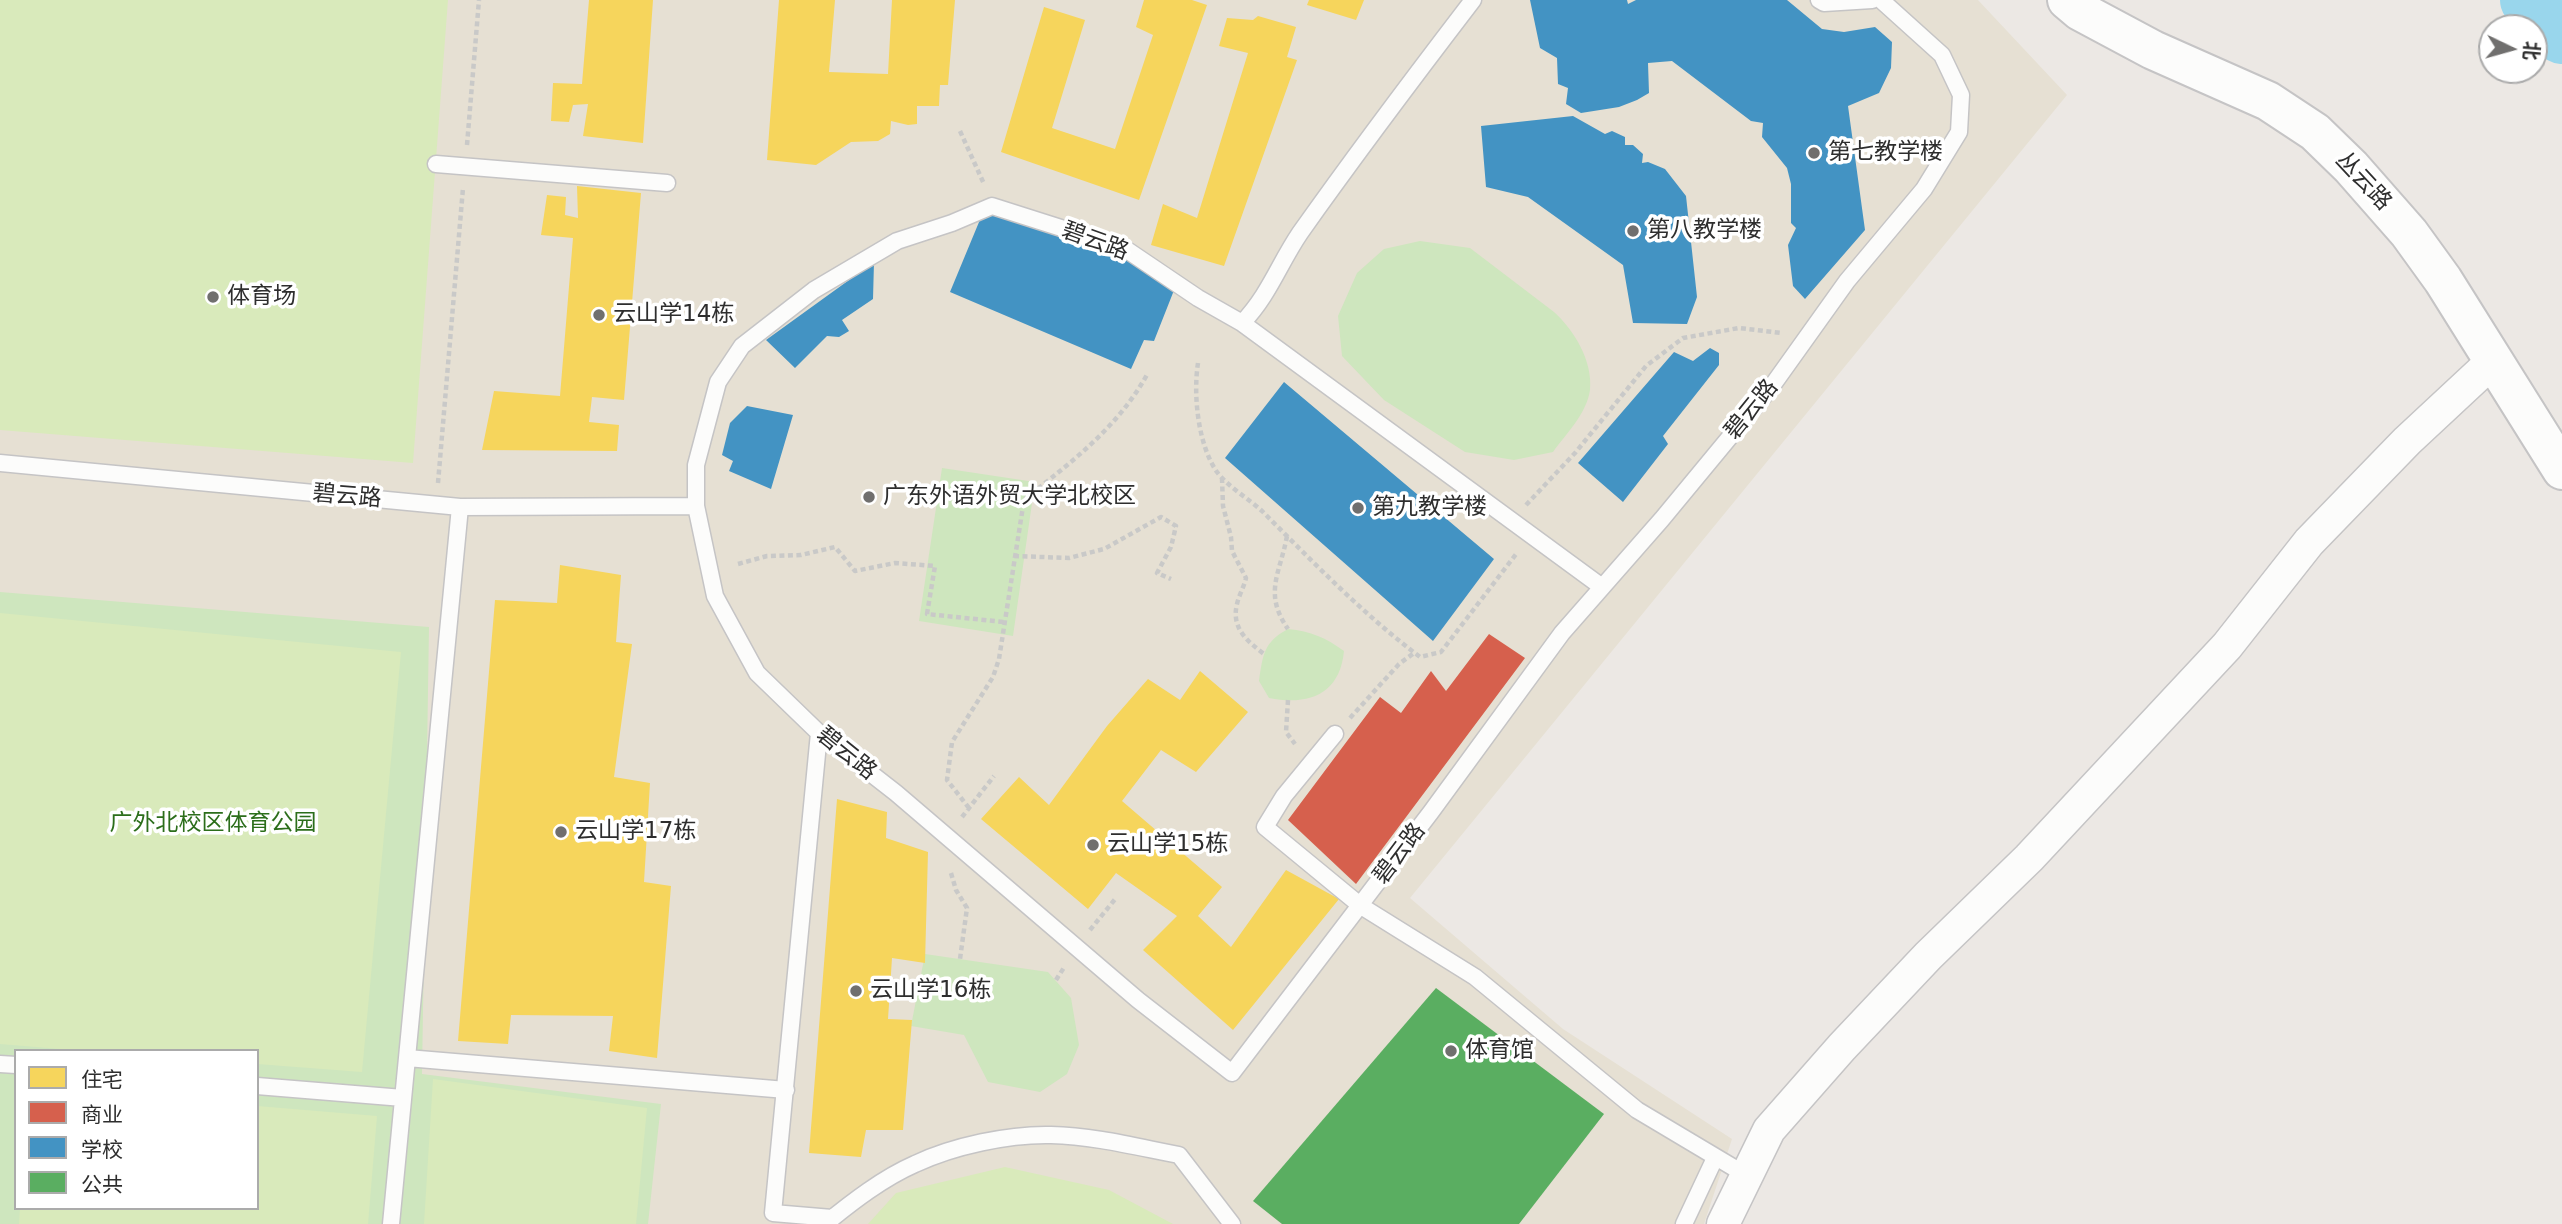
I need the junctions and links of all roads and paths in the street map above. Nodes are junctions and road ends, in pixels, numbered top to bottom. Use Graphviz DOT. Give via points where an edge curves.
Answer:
graph roads {
  1 [pos="479,0"];
  2 [pos="1473,0"];
  3 [pos="1819,0"];
  4 [pos="1872,0"];
  5 [pos="1881,0"];
  6 [pos="2067,0"];
  7 [pos="960,131"];
  8 [pos="436,164"];
  9 [pos="465,166"];
  10 [pos="667,183"];
  11 [pos="992,206"];
  12 [pos="1242,323"];
  13 [pos="1806,338"];
  14 [pos="2494,360"];
  15 [pos="1198,363"];
  16 [pos="1148,373"];
  17 [pos="0,463"];
  18 [pos="2562,470"];
  19 [pos="1223,477"];
  20 [pos="436,505"];
  21 [pos="696,506"];
  22 [pos="460,507"];
  23 [pos="1511,521"];
  24 [pos="1530,535"];
  25 [pos="1287,536"];
  26 [pos="1014,556"];
  27 [pos="738,564"];
  28 [pos="1171,579"];
  29 [pos="1602,587"];
  30 [pos="1004,622"];
  31 [pos="1288,629"];
  32 [pos="1414,653"];
  33 [pos="1264,654"];
  34 [pos="1288,700"];
  35 [pos="820,733"];
  36 [pos="1335,734"];
  37 [pos="1310,765"];
  38 [pos="995,776"];
  39 [pos="969,808"];
  40 [pos="947,837"];
  41 [pos="1116,898"];
  42 [pos="1361,906"];
  43 [pos="1077,947"];
  44 [pos="960,958"];
  45 [pos="407,1058"];
  46 [pos="259,1086"];
  47 [pos="786,1090"];
  48 [pos="403,1098"];
  49 [pos="1715,1158"];
  50 [pos="1745,1175"];
  51 [pos="829,1221"];
  52 [pos="391,1224"];
  53 [pos="1232,1224"];
  54 [pos="1684,1224"];
  55 [pos="1723,1224"];
  1 -- 9 [label="path"];
  2 -- 12 [label="lane" via="1298,236 1259,305"];
  3 -- 4 [label="lane" via="1824,4"];
  5 -- 13 [label="lane, 碧云路" via="1942,55 1961,95 1959,132 1924,189"];
  6 -- 14 [label="street, 丛云路" via="2153,50 2268,101 2315,132 2409,233"];
  7 -- 11 [label="path"];
  8 -- 9 [label="lane"];
  9 -- 10 [label="lane"];
  9 -- 20 [label="path"];
  11 -- 12 [label="lane, 碧云路" via="1124,248"];
  11 -- 21 [label="lane, 碧云路" via="897,242 814,290 742,346 718,382 696,465"];
  12 -- 23 [label="lane, 碧云路"];
  13 -- 23 [label="path" via="1739,328 1683,338 1646,366 1575,453"];
  13 -- 29 [label="lane, 碧云路" via="1772,386"];
  14 -- 18 [label="street, 丛云路"];
  14 -- 50 [label="street" via="2309,542 2227,646 2029,858 1842,1047 1769,1129"];
  15 -- 19 [label="path" via="1197,413 1206,447"];
  16 -- 26 [label="path" via="1098,440 1024,500"];
  17 -- 20 [label="lane, 碧云路"];
  19 -- 25 [label="path"];
  19 -- 33 [label="path" via="1223,506 1232,551 1247,578 1237,604 1237,628"];
  20 -- 22 [label="lane, 碧云路"];
  21 -- 22 [label="lane, 碧云路"];
  21 -- 35 [label="lane, 碧云路" via="715,596 757,673"];
  22 -- 45 [label="lane"];
  23 -- 24 [label="lane, 碧云路"];
  24 -- 29 [label="lane, 碧云路"];
  24 -- 32 [label="path" via="1441,652 1420,657"];
  25 -- 31 [label="path" via="1273,587 1276,612"];
  25 -- 32 [label="path"];
  26 -- 28 [label="path" via="1069,558 1104,549 1161,517 1176,526 1157,573"];
  26 -- 30 [label="path"];
  27 -- 30 [label="path" via="835,547 855,571 895,563 935,566 927,614"];
  29 -- 42 [label="lane, 碧云路" via="1562,633"];
  30 -- 39 [label="path" via="993,677 952,742 947,780"];
  32 -- 36 [label="path"];
  34 -- 37 [label="path" via="1286,733"];
  35 -- 40 [label="lane, 碧云路"];
  35 -- 47 [label="lane"];
  36 -- 37 [label="lane"];
  37 -- 42 [label="lane" via="1265,827"];
  38 -- 39 [label="path"];
  39 -- 40 [label="path"];
  40 -- 43 [label="lane, 碧云路"];
  40 -- 44 [label="path" via="949,868 967,908"];
  41 -- 43 [label="path"];
  42 -- 43 [label="lane, 碧云路" via="1232,1073"];
  42 -- 49 [label="lane" via="1475,977 1637,1110"];
  45 -- 47 [label="lane"];
  45 -- 48 [label="lane"];
  46 -- 48 [label="lane"];
  47 -- 51 [label="lane" via="773,1213"];
  48 -- 52 [label="lane"];
  49 -- 50 [label="lane"];
  49 -- 54 [label="lane"];
  50 -- 55 [label="street"];
  51 -- 53 [label="lane" via="914,1164 992,1141 1049,1135 1179,1155"];
}
